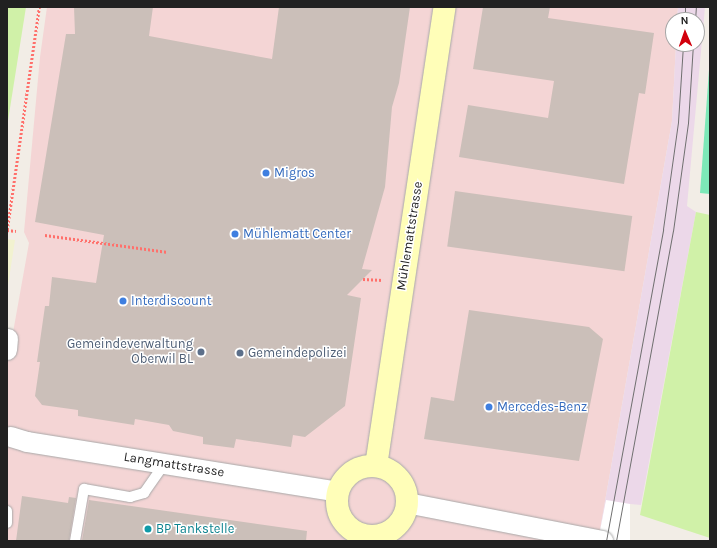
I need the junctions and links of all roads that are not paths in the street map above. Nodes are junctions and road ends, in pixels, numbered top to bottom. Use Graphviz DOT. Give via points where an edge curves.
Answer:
graph roads {
  1 [pos="445,7"];
  2 [pos="8,438"];
  3 [pos="165,463"];
  4 [pos="376,466"];
  5 [pos="338,492"];
  6 [pos="407,503"];
  7 [pos="7,512"];
  8 [pos="7,523"];
  9 [pos="354,536"];
  10 [pos="383,537"];
  11 [pos="75,541"];
  12 [pos="603,541"];
  1 -- 4 [label="main road, Mühlemattstrasse"];
  2 -- 3 [label="street, Langmattstrasse"];
  3 -- 5 [label="street, Langmattstrasse"];
  3 -- 11 [label="lane" via="144,493 129,501 84,489"];
  4 -- 5 [label="main road" via="366,466 348,474"];
  4 -- 6 [label="main road" via="388,470 399,478 405,490"];
  5 -- 9 [label="main road" via="339,514"];
  6 -- 10 [label="main road" via="400,522"];
  6 -- 12 [label="street"];
  7 -- 8 [label="lane"];
  9 -- 10 [label="main road"];
}
